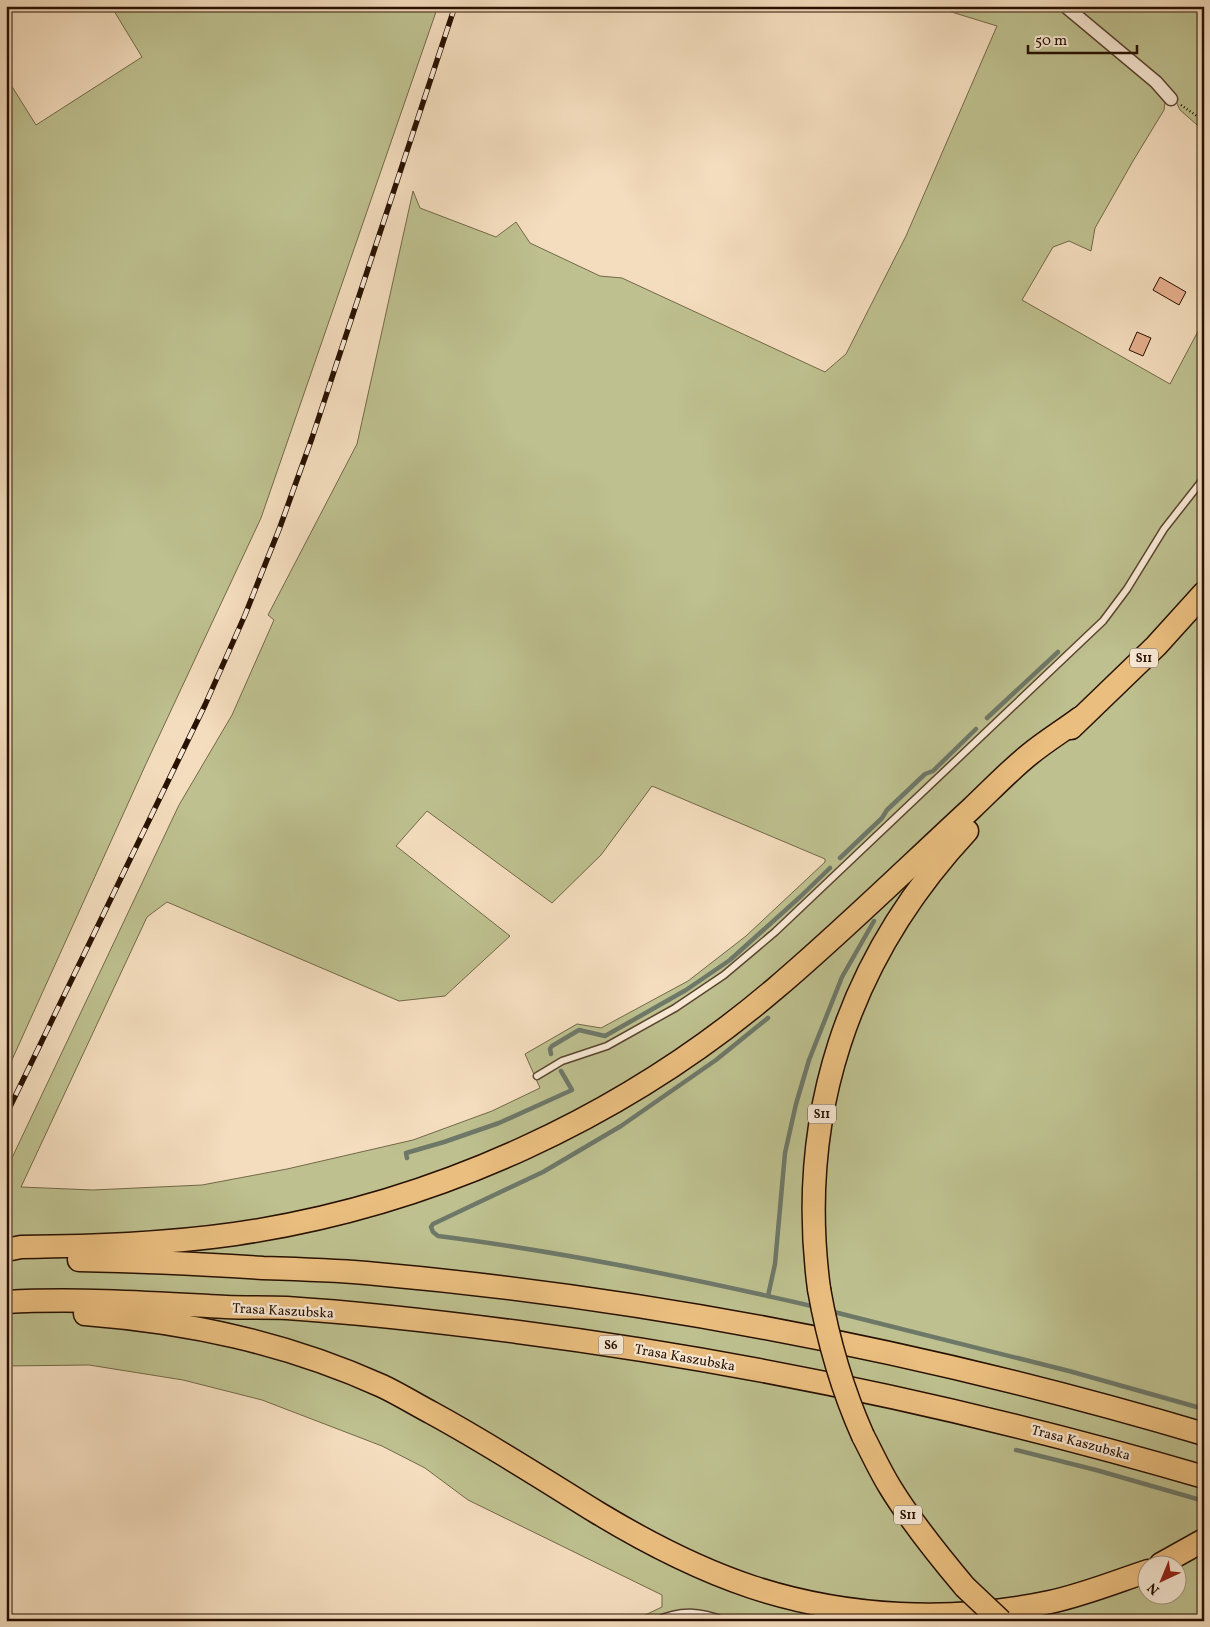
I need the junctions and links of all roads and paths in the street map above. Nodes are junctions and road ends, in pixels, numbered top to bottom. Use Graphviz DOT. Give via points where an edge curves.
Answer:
graph roads {
  1 [pos="1065,6"];
  2 [pos="1171,99"];
  3 [pos="1204,121"];
  4 [pos="1204,478"];
  5 [pos="1204,594"];
  6 [pos="1080,718"];
  7 [pos="536,1076"];
  8 [pos="6,1250"];
  9 [pos="6,1258"];
  10 [pos="6,1302"];
  11 [pos="6,1309"];
  12 [pos="1204,1434"];
  13 [pos="1204,1477"];
  14 [pos="1204,1540"];
  15 [pos="1179,1554"];
  16 [pos="1138,1574"];
  17 [pos="655,1621"];
  18 [pos="726,1621"];
  19 [pos="1001,1621"];
  1 -- 2 [label="street" via="1156,82"];
  2 -- 3 [label="path"];
  4 -- 7 [label="lane" via="1164,529 1103,621 775,932 724,975 675,1008 607,1046 562,1061"];
  5 -- 6 [label="highway, S11" via="1156,646"];
  6 -- 8 [label="highway" via="1030,754 832,939 752,1008 658,1076 557,1132 496,1161 428,1186 302,1222 173,1242"];
  6 -- 19 [label="highway, S11, bridge" via="948,851 893,926 868,971 845,1027 833,1065 816,1150 813,1211 819,1289 846,1396 889,1486 909,1516 965,1587"];
  9 -- 12 [label="highway" via="144,1261 364,1273 574,1297 684,1314 889,1354 1059,1394"];
  10 -- 13 [label="highway, Trasa Kaszubska / S6" via="128,1301 286,1308 572,1339 888,1395 1040,1431"];
  11 -- 16 [label="highway" via="110,1316 189,1326 294,1352 385,1387 686,1561 752,1587 819,1604 884,1614 977,1613 1050,1602"];
  14 -- 15 [label="highway"];
  17 -- 18 [label="lane" via="682,1612 696,1612"];
}
